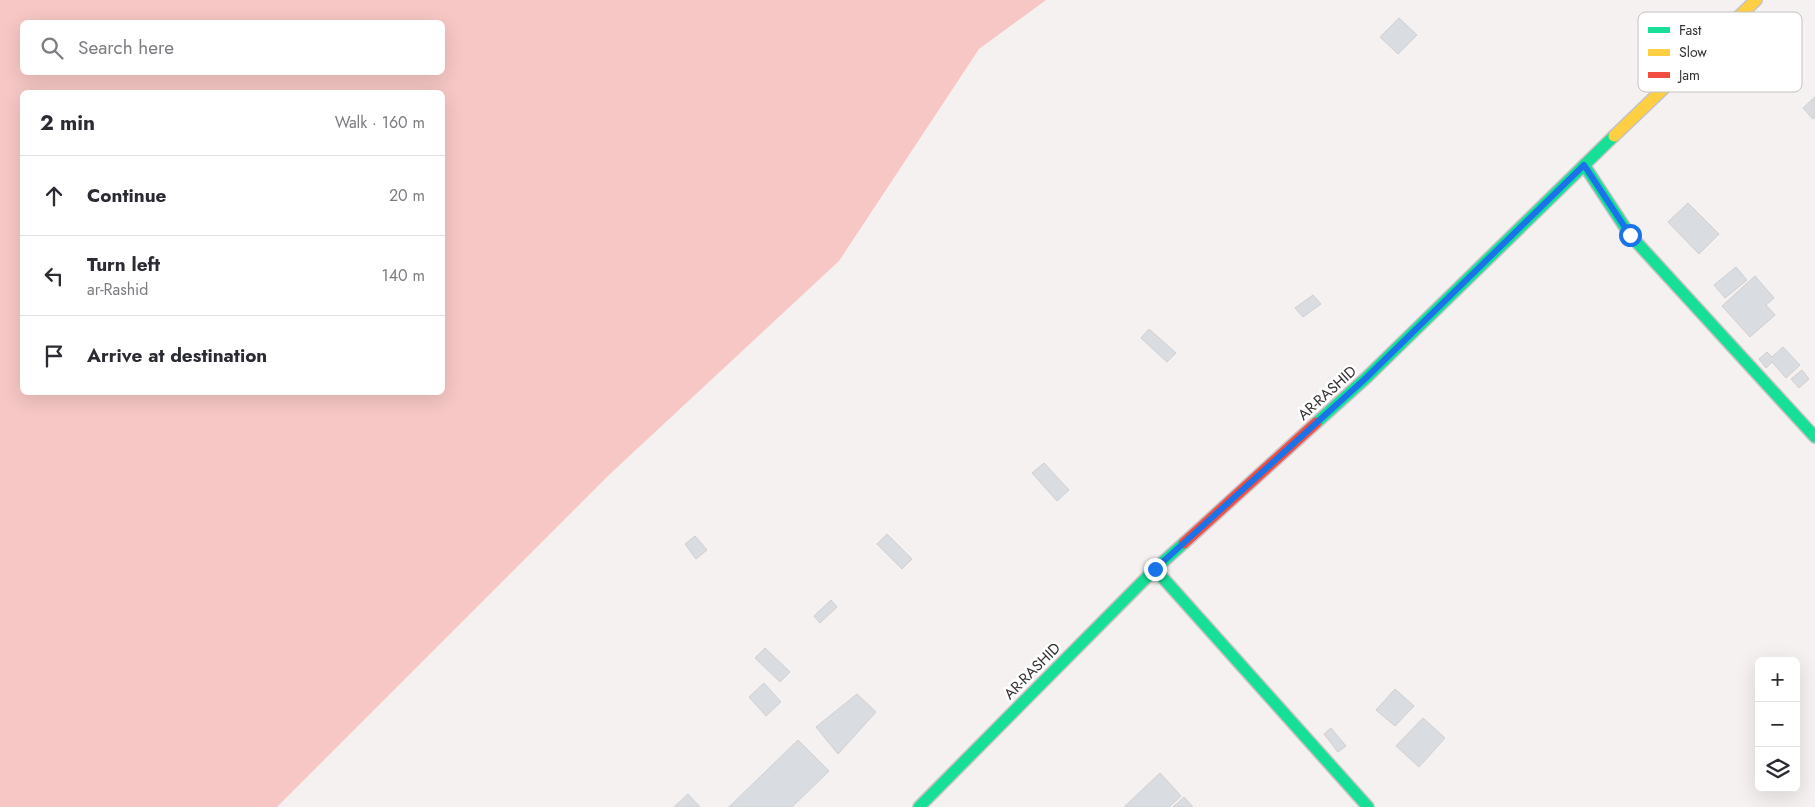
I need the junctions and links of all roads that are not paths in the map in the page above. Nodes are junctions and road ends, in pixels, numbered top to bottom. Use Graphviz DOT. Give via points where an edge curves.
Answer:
graph roads {
  1 [pos="1756,0"];
  2 [pos="1743,12"];
  3 [pos="1660,92"];
  4 [pos="1584,165"];
  5 [pos="1815,437"];
  6 [pos="1155,569"];
  7 [pos="919,807"];
  8 [pos="1368,807"];
  1 -- 2 [label="main road, AR-RASHID"];
  3 -- 4 [label="main road, AR-RASHID"];
  4 -- 5 [label="main road" via="1630,235"];
  4 -- 6 [label="main road, AR-RASHID" via="1366,378"];
  6 -- 7 [label="main road, AR-RASHID"];
  6 -- 8 [label="main road"];
}
